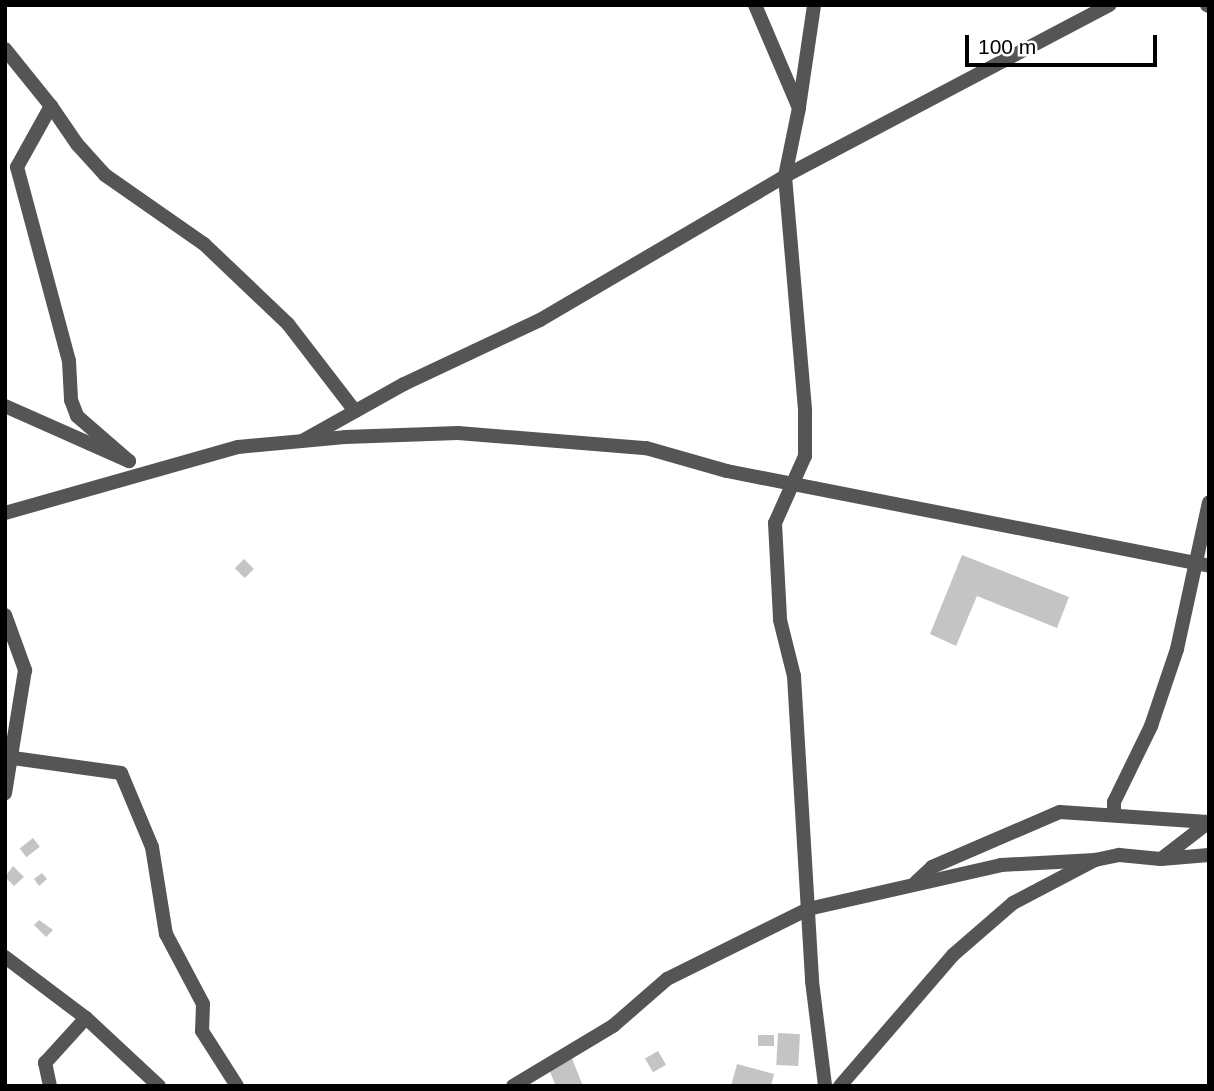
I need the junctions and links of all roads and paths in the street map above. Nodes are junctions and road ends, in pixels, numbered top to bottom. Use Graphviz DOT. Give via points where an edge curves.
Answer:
graph roads {
  1 [pos="755,5"];
  2 [pos="814,5"];
  3 [pos="1110,5"];
  4 [pos="5,49"];
  5 [pos="51,106"];
  6 [pos="799,108"];
  7 [pos="785,176"];
  8 [pos="5,406"];
  9 [pos="355,411"];
  10 [pos="302,441"];
  11 [pos="129,461"];
  12 [pos="148,472"];
  13 [pos="793,484"];
  14 [pos="1209,502"];
  15 [pos="5,513"];
  16 [pos="1202,565"];
  17 [pos="5,615"];
  18 [pos="13,758"];
  19 [pos="5,793"];
  20 [pos="1114,813"];
  21 [pos="1208,822"];
  22 [pos="1209,855"];
  23 [pos="1161,859"];
  24 [pos="1095,860"];
  25 [pos="915,883"];
  26 [pos="808,909"];
  27 [pos="5,957"];
  28 [pos="86,1018"];
  29 [pos="50,1086"];
  30 [pos="159,1086"];
  31 [pos="237,1086"];
  32 [pos="513,1086"];
  33 [pos="825,1086"];
  34 [pos="841,1086"];
  1 -- 6 [label="street"];
  2 -- 6 [label="street"];
  3 -- 7 [label="street"];
  4 -- 5 [label="street"];
  5 -- 9 [label="street" via="76,144 105,175 204,244 280,316"];
  5 -- 11 [label="street" via="17,167 69,361 77,416"];
  6 -- 7 [label="street"];
  7 -- 9 [label="street" via="540,320"];
  7 -- 13 [label="street" via="805,411 805,456"];
  8 -- 11 [label="street"];
  9 -- 10 [label="street"];
  10 -- 12 [label="street" via="238,447"];
  10 -- 13 [label="street" via="458,433 573,441 646,448"];
  11 -- 12 [label="street"];
  12 -- 15 [label="street"];
  13 -- 16 [label="street"];
  13 -- 26 [label="street" via="775,523 780,620 794,676"];
  14 -- 16 [label="street"];
  16 -- 20 [label="street" via="1151,726 1114,802"];
  17 -- 18 [label="street" via="25,670"];
  18 -- 19 [label="street"];
  18 -- 31 [label="street" via="121,774 152,847 166,934 203,1004 202,1031"];
  20 -- 21 [label="street"];
  20 -- 25 [label="street" via="1060,812 932,867"];
  21 -- 23 [label="street"];
  22 -- 23 [label="street"];
  23 -- 24 [label="street" via="1119,855"];
  24 -- 25 [label="street" via="1000,865"];
  24 -- 34 [label="street" via="1013,903 953,955"];
  25 -- 26 [label="street"];
  26 -- 32 [label="street" via="667,979 614,1026"];
  26 -- 33 [label="street"];
  27 -- 28 [label="street"];
  28 -- 29 [label="street" via="45,1063"];
  28 -- 30 [label="street"];
}
